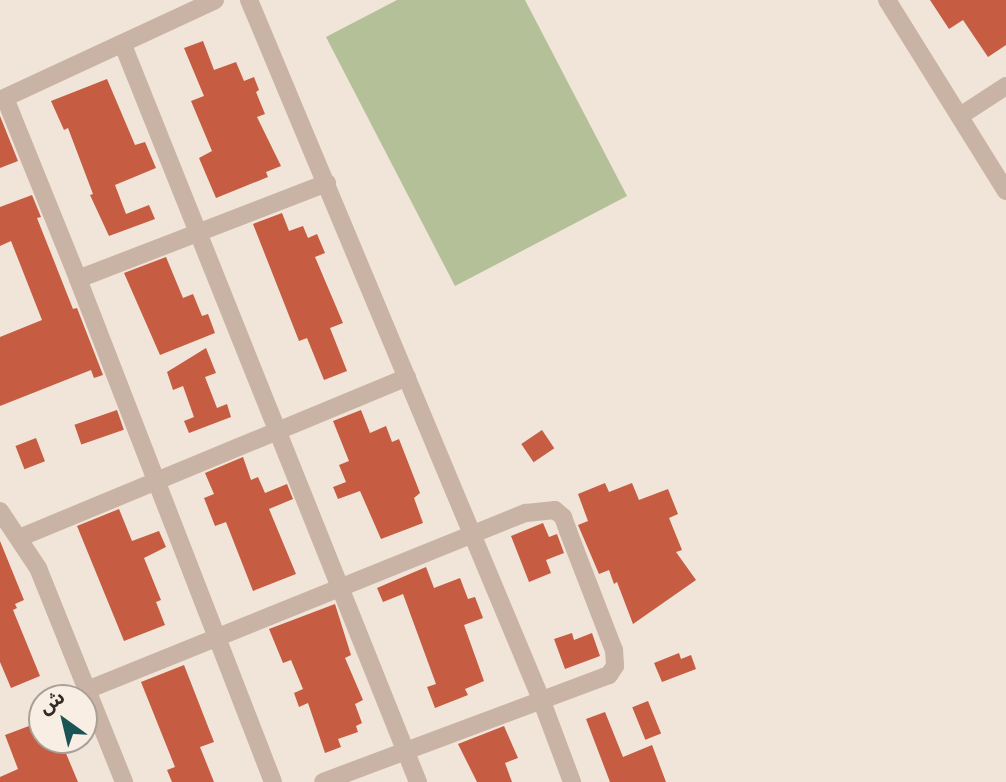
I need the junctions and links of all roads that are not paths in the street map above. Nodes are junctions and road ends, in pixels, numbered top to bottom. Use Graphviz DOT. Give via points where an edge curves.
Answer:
graph roads {
  1 [pos="215,0"];
  2 [pos="249,0"];
  3 [pos="887,0"];
  4 [pos="123,45"];
  5 [pos="1006,86"];
  6 [pos="2,99"];
  7 [pos="960,116"];
  8 [pos="327,183"];
  9 [pos="1006,191"];
  10 [pos="199,233"];
  11 [pos="78,279"];
  12 [pos="407,377"];
  13 [pos="277,431"];
  14 [pos="156,481"];
  15 [pos="0,511"];
  16 [pos="473,536"];
  17 [pos="19,538"];
  18 [pos="341,590"];
  19 [pos="216,637"];
  20 [pos="85,684"];
  21 [pos="98,685"];
  22 [pos="541,699"];
  23 [pos="98,717"];
  24 [pos="405,752"];
  25 [pos="124,782"];
  26 [pos="273,782"];
  27 [pos="323,782"];
  28 [pos="418,782"];
  29 [pos="572,782"];
  1 -- 4 [label="street"];
  2 -- 8 [label="street"];
  3 -- 7 [label="street"];
  4 -- 6 [label="street"];
  4 -- 10 [label="street"];
  5 -- 7 [label="street"];
  6 -- 11 [label="street"];
  7 -- 9 [label="street"];
  8 -- 10 [label="street"];
  8 -- 12 [label="street"];
  10 -- 11 [label="street"];
  10 -- 13 [label="street"];
  11 -- 14 [label="street"];
  12 -- 13 [label="street"];
  12 -- 16 [label="street"];
  13 -- 14 [label="street"];
  13 -- 18 [label="street"];
  14 -- 17 [label="street"];
  14 -- 19 [label="street"];
  15 -- 17 [label="street"];
  16 -- 18 [label="street"];
  16 -- 22 [label="street"];
  16 -- 22 [label="street" via="543,509 555,510 566,524 614,650 615,666 609,675"];
  17 -- 20 [label="street" via="38,568"];
  18 -- 19 [label="street"];
  18 -- 24 [label="street"];
  19 -- 21 [label="street"];
  19 -- 26 [label="street"];
  22 -- 24 [label="street"];
  22 -- 29 [label="street"];
  23 -- 25 [label="street"];
  24 -- 27 [label="street"];
  24 -- 28 [label="street"];
}
